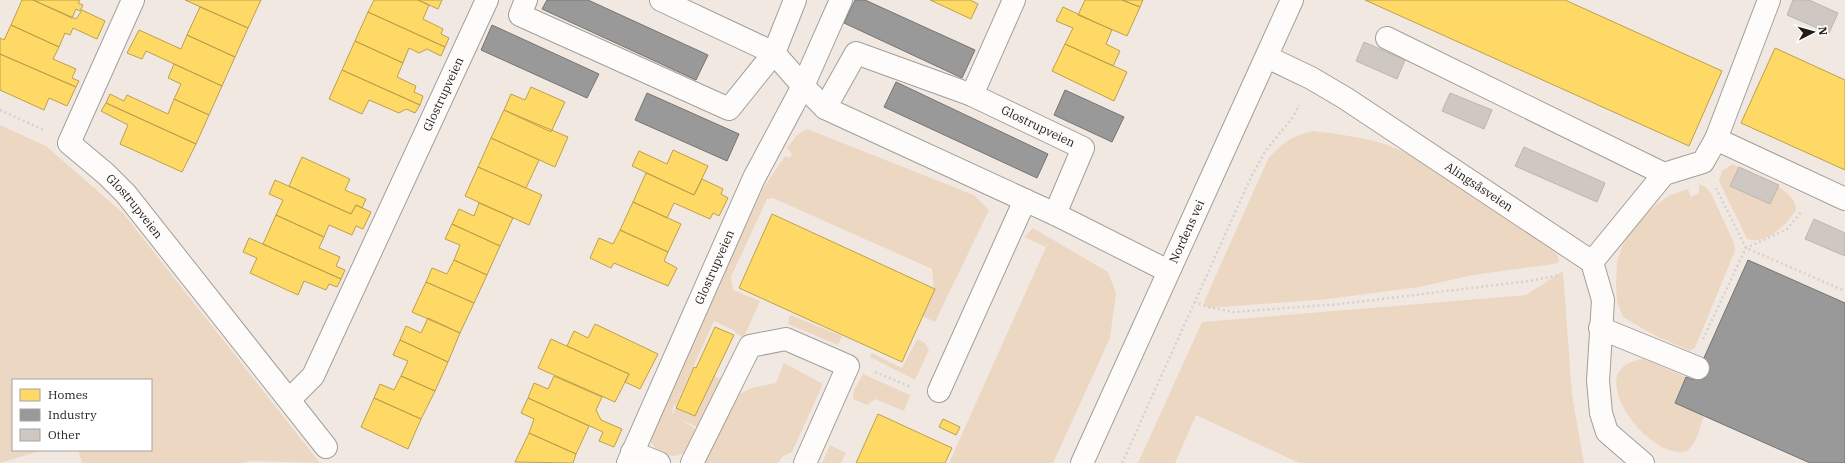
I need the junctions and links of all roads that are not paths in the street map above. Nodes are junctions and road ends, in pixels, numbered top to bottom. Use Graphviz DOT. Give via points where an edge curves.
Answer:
graph roads {
  1 [pos="133,0"];
  2 [pos="487,0"];
  3 [pos="526,0"];
  4 [pos="661,0"];
  5 [pos="795,0"];
  6 [pos="841,0"];
  7 [pos="1014,0"];
  8 [pos="1292,0"];
  9 [pos="1769,0"];
  10 [pos="1387,38"];
  11 [pos="774,53"];
  12 [pos="1268,57"];
  13 [pos="803,86"];
  14 [pos="972,95"];
  15 [pos="825,108"];
  16 [pos="1716,139"];
  17 [pos="1664,174"];
  18 [pos="1845,199"];
  19 [pos="1025,200"];
  20 [pos="1055,214"];
  21 [pos="1592,262"];
  22 [pos="1168,271"];
  23 [pos="1600,328"];
  24 [pos="1694,366"];
  25 [pos="939,391"];
  26 [pos="290,399"];
  27 [pos="326,447"];
  28 [pos="630,458"];
  29 [pos="660,463"];
  30 [pos="692,463"];
  31 [pos="805,463"];
  32 [pos="1082,463"];
  33 [pos="1643,463"];
  1 -- 26 [label="street, Glostrupveien" via="69,143 126,194"];
  2 -- 26 [label="street, Glostrupveien" via="313,376"];
  3 -- 11 [label="street" via="520,15 729,109"];
  4 -- 11 [label="street"];
  5 -- 11 [label="street"];
  6 -- 13 [label="street, Glostrupveien"];
  7 -- 14 [label="street"];
  8 -- 12 [label="street, Nordens vei"];
  9 -- 16 [label="street"];
  10 -- 17 [label="street"];
  11 -- 13 [label="street"];
  12 -- 21 [label="street, Alingsåsveien" via="1345,98"];
  12 -- 22 [label="street, Nordens vei"];
  13 -- 15 [label="street"];
  13 -- 28 [label="street, Glostrupveien" via="754,178"];
  14 -- 15 [label="street, Glostrupveien" via="856,53"];
  14 -- 20 [label="street, Glostrupveien" via="1083,148"];
  15 -- 19 [label="street"];
  16 -- 17 [label="street" via="1703,162"];
  16 -- 18 [label="street"];
  17 -- 21 [label="street"];
  19 -- 20 [label="street"];
  19 -- 25 [label="street"];
  20 -- 22 [label="street"];
  21 -- 23 [label="street" via="1603,300"];
  22 -- 32 [label="street, Nordens vei"];
  23 -- 24 [label="street"];
  23 -- 33 [label="street" via="1598,381 1601,413 1607,432"];
  26 -- 27 [label="street, Glostrupveien"];
  28 -- 29 [label="street, Glostrupveien"];
  30 -- 31 [label="street" via="750,346 786,339 848,366"];
}
